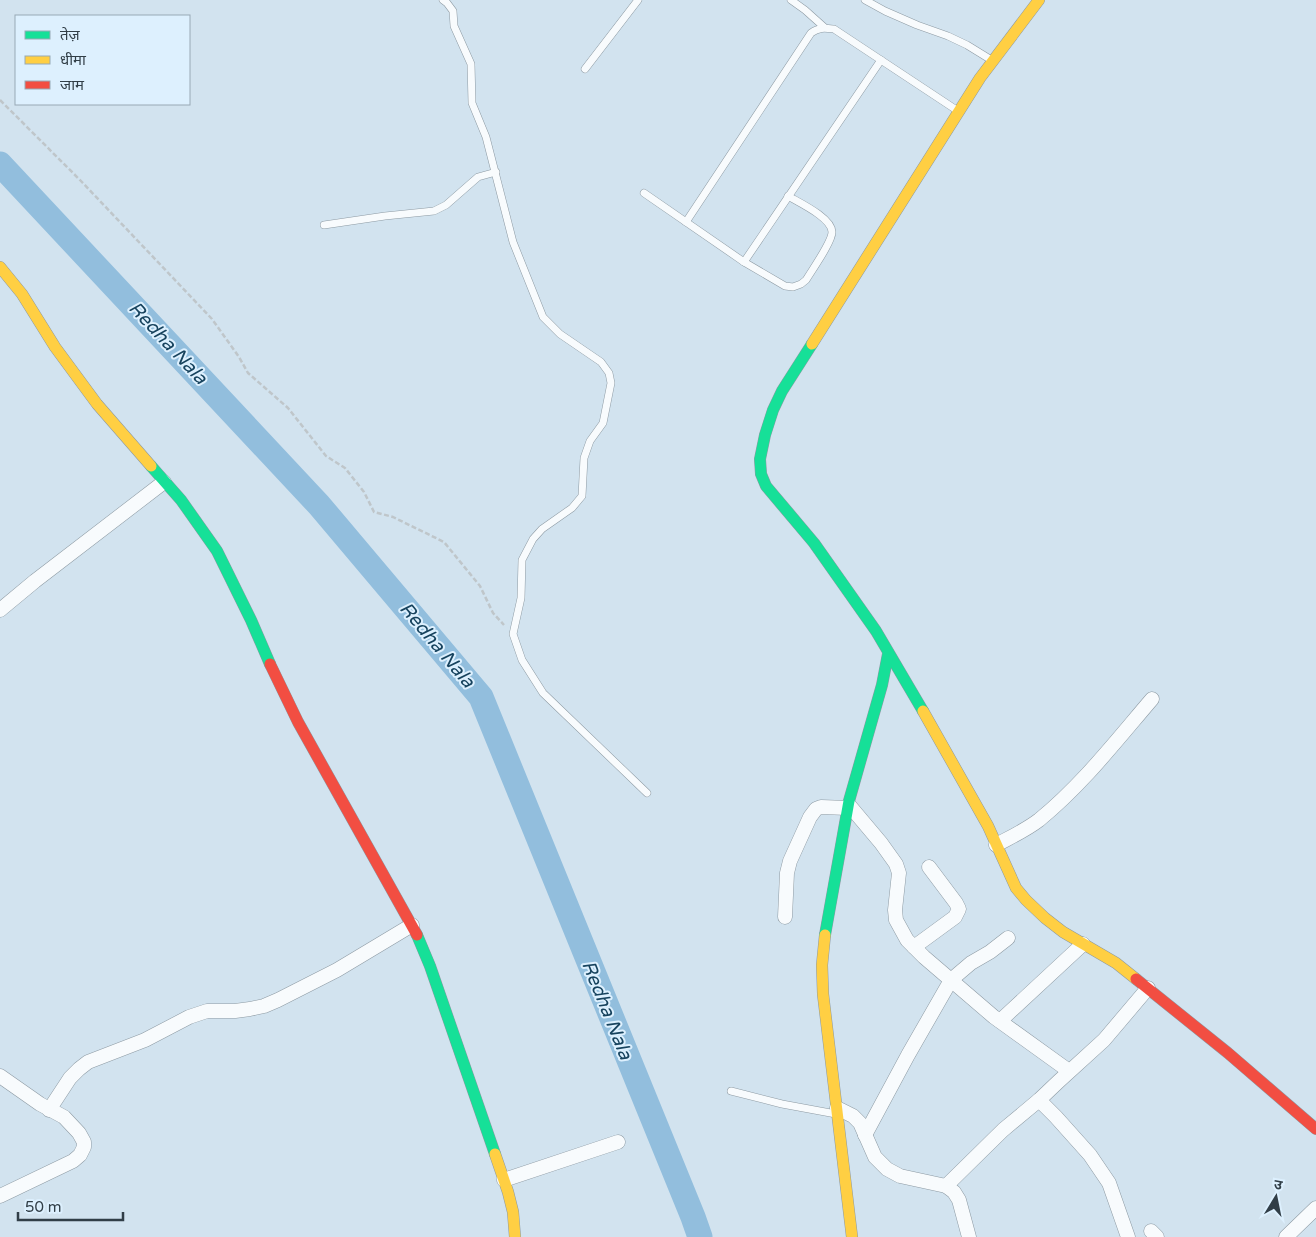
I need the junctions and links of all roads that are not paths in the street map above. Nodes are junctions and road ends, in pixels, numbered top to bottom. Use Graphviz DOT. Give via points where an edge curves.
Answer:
graph roads {
  1 [pos="444,0"];
  2 [pos="638,0"];
  3 [pos="791,0"];
  4 [pos="865,0"];
  5 [pos="1039,0"];
  6 [pos="824,27"];
  7 [pos="881,60"];
  8 [pos="993,61"];
  9 [pos="585,69"];
  10 [pos="958,112"];
  11 [pos="496,172"];
  12 [pos="644,193"];
  13 [pos="788,196"];
  14 [pos="686,222"];
  15 [pos="324,225"];
  16 [pos="744,262"];
  17 [pos="0,267"];
  18 [pos="164,482"];
  19 [pos="0,610"];
  20 [pos="888,654"];
  21 [pos="1152,700"];
  22 [pos="647,793"];
  23 [pos="848,806"];
  24 [pos="996,845"];
  25 [pos="929,867"];
  26 [pos="785,917"];
  27 [pos="412,925"];
  28 [pos="1008,938"];
  29 [pos="1083,944"];
  30 [pos="914,947"];
  31 [pos="951,980"];
  32 [pos="1148,988"];
  33 [pos="1000,1021"];
  34 [pos="1069,1071"];
  35 [pos="2,1075"];
  36 [pos="731,1091"];
  37 [pos="1039,1100"];
  38 [pos="50,1110"];
  39 [pos="837,1111"];
  40 [pos="1316,1129"];
  41 [pos="865,1135"];
  42 [pos="618,1142"];
  43 [pos="504,1180"];
  44 [pos="946,1186"];
  45 [pos="0,1196"];
  46 [pos="1316,1208"];
  47 [pos="515,1237"];
  48 [pos="852,1237"];
  49 [pos="969,1237"];
  50 [pos="1128,1237"];
  51 [pos="1286,1237"];
  1 -- 11 [label="lane" via="453,12 454,26 471,64 472,103"];
  2 -- 9 [label="lane"];
  3 -- 6 [label="lane"];
  4 -- 8 [label="lane" via="967,45"];
  5 -- 8 [label="street"];
  6 -- 7 [label="lane" via="834,29"];
  6 -- 14 [label="lane" via="812,33"];
  7 -- 10 [label="lane"];
  7 -- 13 [label="lane"];
  8 -- 10 [label="street"];
  10 -- 20 [label="street" via="782,391 764,435 760,459 766,486 814,543 876,631"];
  11 -- 15 [label="lane" via="478,177 446,206 434,212"];
  11 -- 22 [label="lane" via="513,242 543,316 560,334 601,362 611,383 603,423 590,441 584,458 582,496 572,508 542,529 522,560 521,598 513,634 522,660 543,693"];
  12 -- 14 [label="lane"];
  13 -- 16 [label="lane"];
  13 -- 16 [label="lane" via="823,218 832,231 831,240 806,280 793,287 785,286"];
  14 -- 16 [label="lane"];
  17 -- 18 [label="street" via="97,404"];
  18 -- 19 [label="street"];
  18 -- 27 [label="street" via="217,550 298,722"];
  20 -- 23 [label="street"];
  20 -- 24 [label="street" via="966,784"];
  21 -- 24 [label="street" via="1075,787 1038,820"];
  23 -- 26 [label="street" via="821,807 810,817 787,873"];
  23 -- 30 [label="street" via="896,864 899,873 896,920"];
  23 -- 39 [label="street" via="824,937 822,965"];
  24 -- 29 [label="street" via="1016,888 1026,900 1063,932"];
  25 -- 30 [label="street" via="959,909 955,918"];
  27 -- 38 [label="street" via="337,970 264,1006 207,1011 88,1062 70,1078"];
  27 -- 43 [label="street" via="430,966"];
  28 -- 31 [label="street"];
  29 -- 32 [label="street" via="1116,963"];
  29 -- 33 [label="street"];
  30 -- 31 [label="street"];
  31 -- 33 [label="street"];
  31 -- 41 [label="street"];
  32 -- 34 [label="street" via="1104,1040"];
  32 -- 40 [label="street"];
  33 -- 34 [label="street"];
  34 -- 37 [label="street"];
  35 -- 38 [label="street"];
  36 -- 39 [label="lane" via="811,1110"];
  37 -- 44 [label="street"];
  37 -- 50 [label="street" via="1090,1155 1109,1182"];
  38 -- 45 [label="street" via="64,1117 79,1133 84,1142 80,1155"];
  39 -- 41 [label="street" via="853,1116"];
  39 -- 48 [label="street"];
  41 -- 44 [label="street" via="875,1157 887,1169 900,1176"];
  42 -- 43 [label="street"];
  43 -- 47 [label="street" via="513,1212"];
  44 -- 49 [label="street" via="959,1200"];
  46 -- 51 [label="street"];
}
